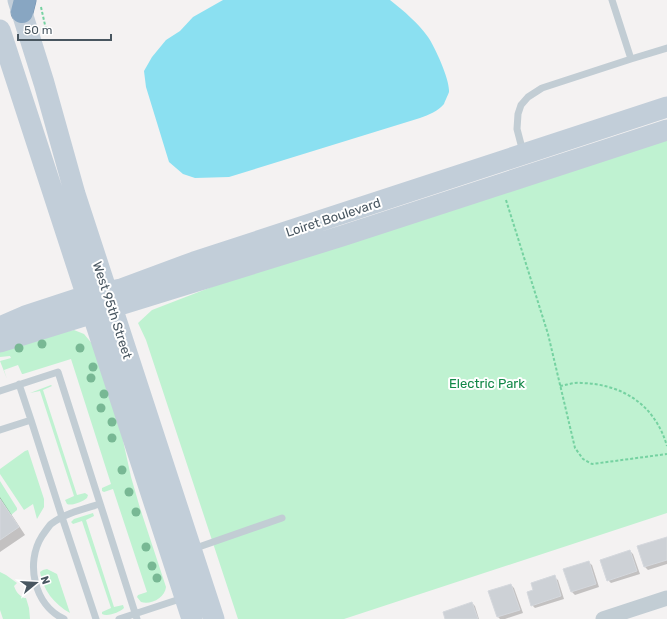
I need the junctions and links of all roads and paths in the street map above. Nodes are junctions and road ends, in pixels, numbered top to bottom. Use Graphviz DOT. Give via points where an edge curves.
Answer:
graph roads {
  1 [pos="612,0"];
  2 [pos="22,4"];
  3 [pos="0,30"];
  4 [pos="667,48"];
  5 [pos="631,59"];
  6 [pos="667,107"];
  7 [pos="667,130"];
  8 [pos="527,164"];
  9 [pos="505,198"];
  10 [pos="335,216"];
  11 [pos="342,236"];
  12 [pos="109,299"];
  13 [pos="89,305"];
  14 [pos="0,327"];
  15 [pos="0,342"];
  16 [pos="19,384"];
  17 [pos="560,386"];
  18 [pos="0,391"];
  19 [pos="31,420"];
  20 [pos="0,430"];
  21 [pos="667,446"];
  22 [pos="667,454"];
  23 [pos="100,504"];
  24 [pos="62,517"];
  25 [pos="282,518"];
  26 [pos="191,550"];
  27 [pos="185,597"];
  28 [pos="667,598"];
  29 [pos="136,616"];
  30 [pos="64,619"];
  31 [pos="96,619"];
  32 [pos="119,619"];
  33 [pos="192,619"];
  34 [pos="214,619"];
  35 [pos="603,619"];
  1 -- 5 [label="lane"];
  2 -- 12 [label="street, West 95th Street" via="75,194"];
  3 -- 13 [label="street, West 95th Street"];
  4 -- 5 [label="lane"];
  5 -- 8 [label="lane" via="542,88 528,97 521,105 516,129"];
  6 -- 8 [label="street, Loiret Boulevard"];
  7 -- 8 [label="street, Loiret Boulevard"];
  8 -- 10 [label="street, Loiret Boulevard"];
  8 -- 11 [label="street, Loiret Boulevard"];
  9 -- 17 [label="path" via="548,334"];
  10 -- 11 [label="street"];
  10 -- 12 [label="street, Loiret Boulevard" via="194,262 121,289"];
  11 -- 12 [label="street, Loiret Boulevard"];
  12 -- 13 [label="street, Loiret Boulevard"];
  12 -- 26 [label="street, West 95th Street"];
  13 -- 14 [label="street, Loiret Boulevard" via="25,316"];
  13 -- 15 [label="street, Loiret Boulevard"];
  13 -- 27 [label="street, West 95th Street"];
  16 -- 18 [label="lane"];
  16 -- 19 [label="lane"];
  16 -- 23 [label="lane" via="58,372"];
  17 -- 21 [label="path" via="581,383 625,392 643,405 656,419"];
  17 -- 22 [label="path" via="572,439 583,459 592,464"];
  19 -- 20 [label="lane"];
  19 -- 24 [label="lane"];
  23 -- 24 [label="lane"];
  23 -- 29 [label="lane"];
  24 -- 30 [label="lane" via="50,524 38,542 33,565 34,577 43,600 51,610"];
  24 -- 31 [label="lane"];
  25 -- 26 [label="lane"];
  26 -- 34 [label="street, West 95th Street"];
  27 -- 29 [label="lane"];
  27 -- 33 [label="street, West 95th Street"];
  28 -- 35 [label="street"];
  29 -- 32 [label="lane"];
}
